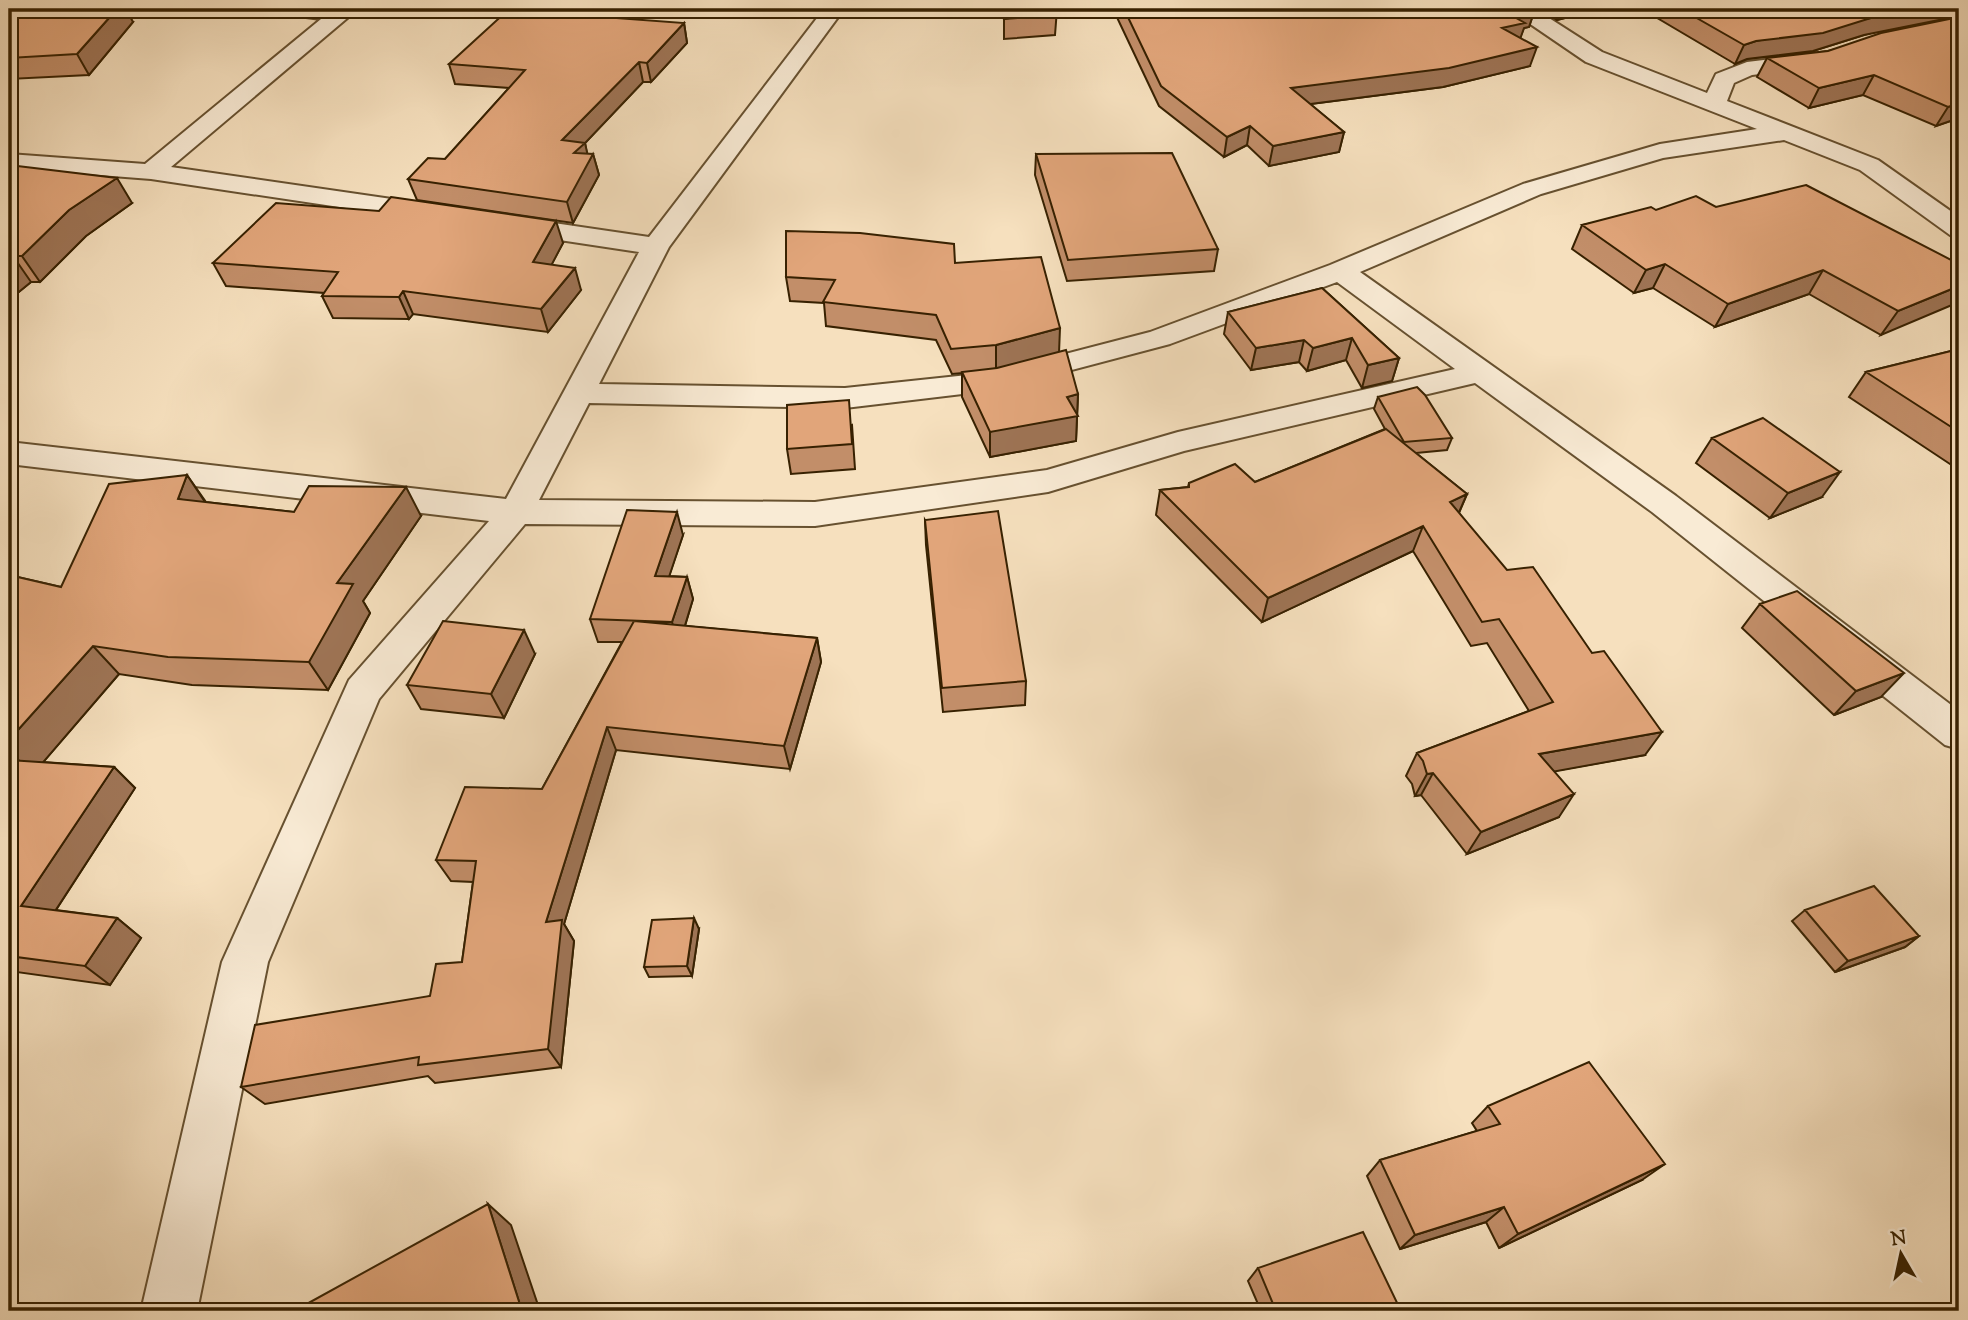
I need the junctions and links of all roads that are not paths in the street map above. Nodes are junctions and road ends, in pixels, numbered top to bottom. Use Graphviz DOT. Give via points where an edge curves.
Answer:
graph roads {
  1 [pos="283,9"];
  2 [pos="834,9"];
  3 [pos="1521,9"];
  4 [pos="344,12"];
  5 [pos="1829,56"];
  6 [pos="1714,104"];
  7 [pos="1787,132"];
  8 [pos="9,161"];
  9 [pos="151,172"];
  10 [pos="452,216"];
  11 [pos="479,220"];
  12 [pos="1959,229"];
  13 [pos="656,246"];
  14 [pos="1340,271"];
  15 [pos="1482,372"];
  16 [pos="577,393"];
  17 [pos="9,453"];
  18 [pos="516,512"];
  19 [pos="1959,733"];
  20 [pos="169,1311"];
  1 -- 4 [label="street"];
  2 -- 13 [label="street"];
  3 -- 6 [label="street" via="1594,57"];
  4 -- 9 [label="street"];
  5 -- 6 [label="street" via="1747,69 1724,79"];
  6 -- 7 [label="street"];
  7 -- 12 [label="street" via="1869,165"];
  7 -- 14 [label="street" via="1660,151 1532,189"];
  8 -- 9 [label="street"];
  9 -- 10 [label="street"];
  11 -- 13 [label="street"];
  13 -- 16 [label="street"];
  14 -- 15 [label="street"];
  14 -- 16 [label="street" via="1160,338 996,381 845,398"];
  15 -- 18 [label="street" via="1178,442 1034,483 815,514"];
  15 -- 19 [label="street" via="1664,503"];
  16 -- 18 [label="street"];
  17 -- 18 [label="street"];
  18 -- 20 [label="street" via="363,691 357,704 246,962"];
}
